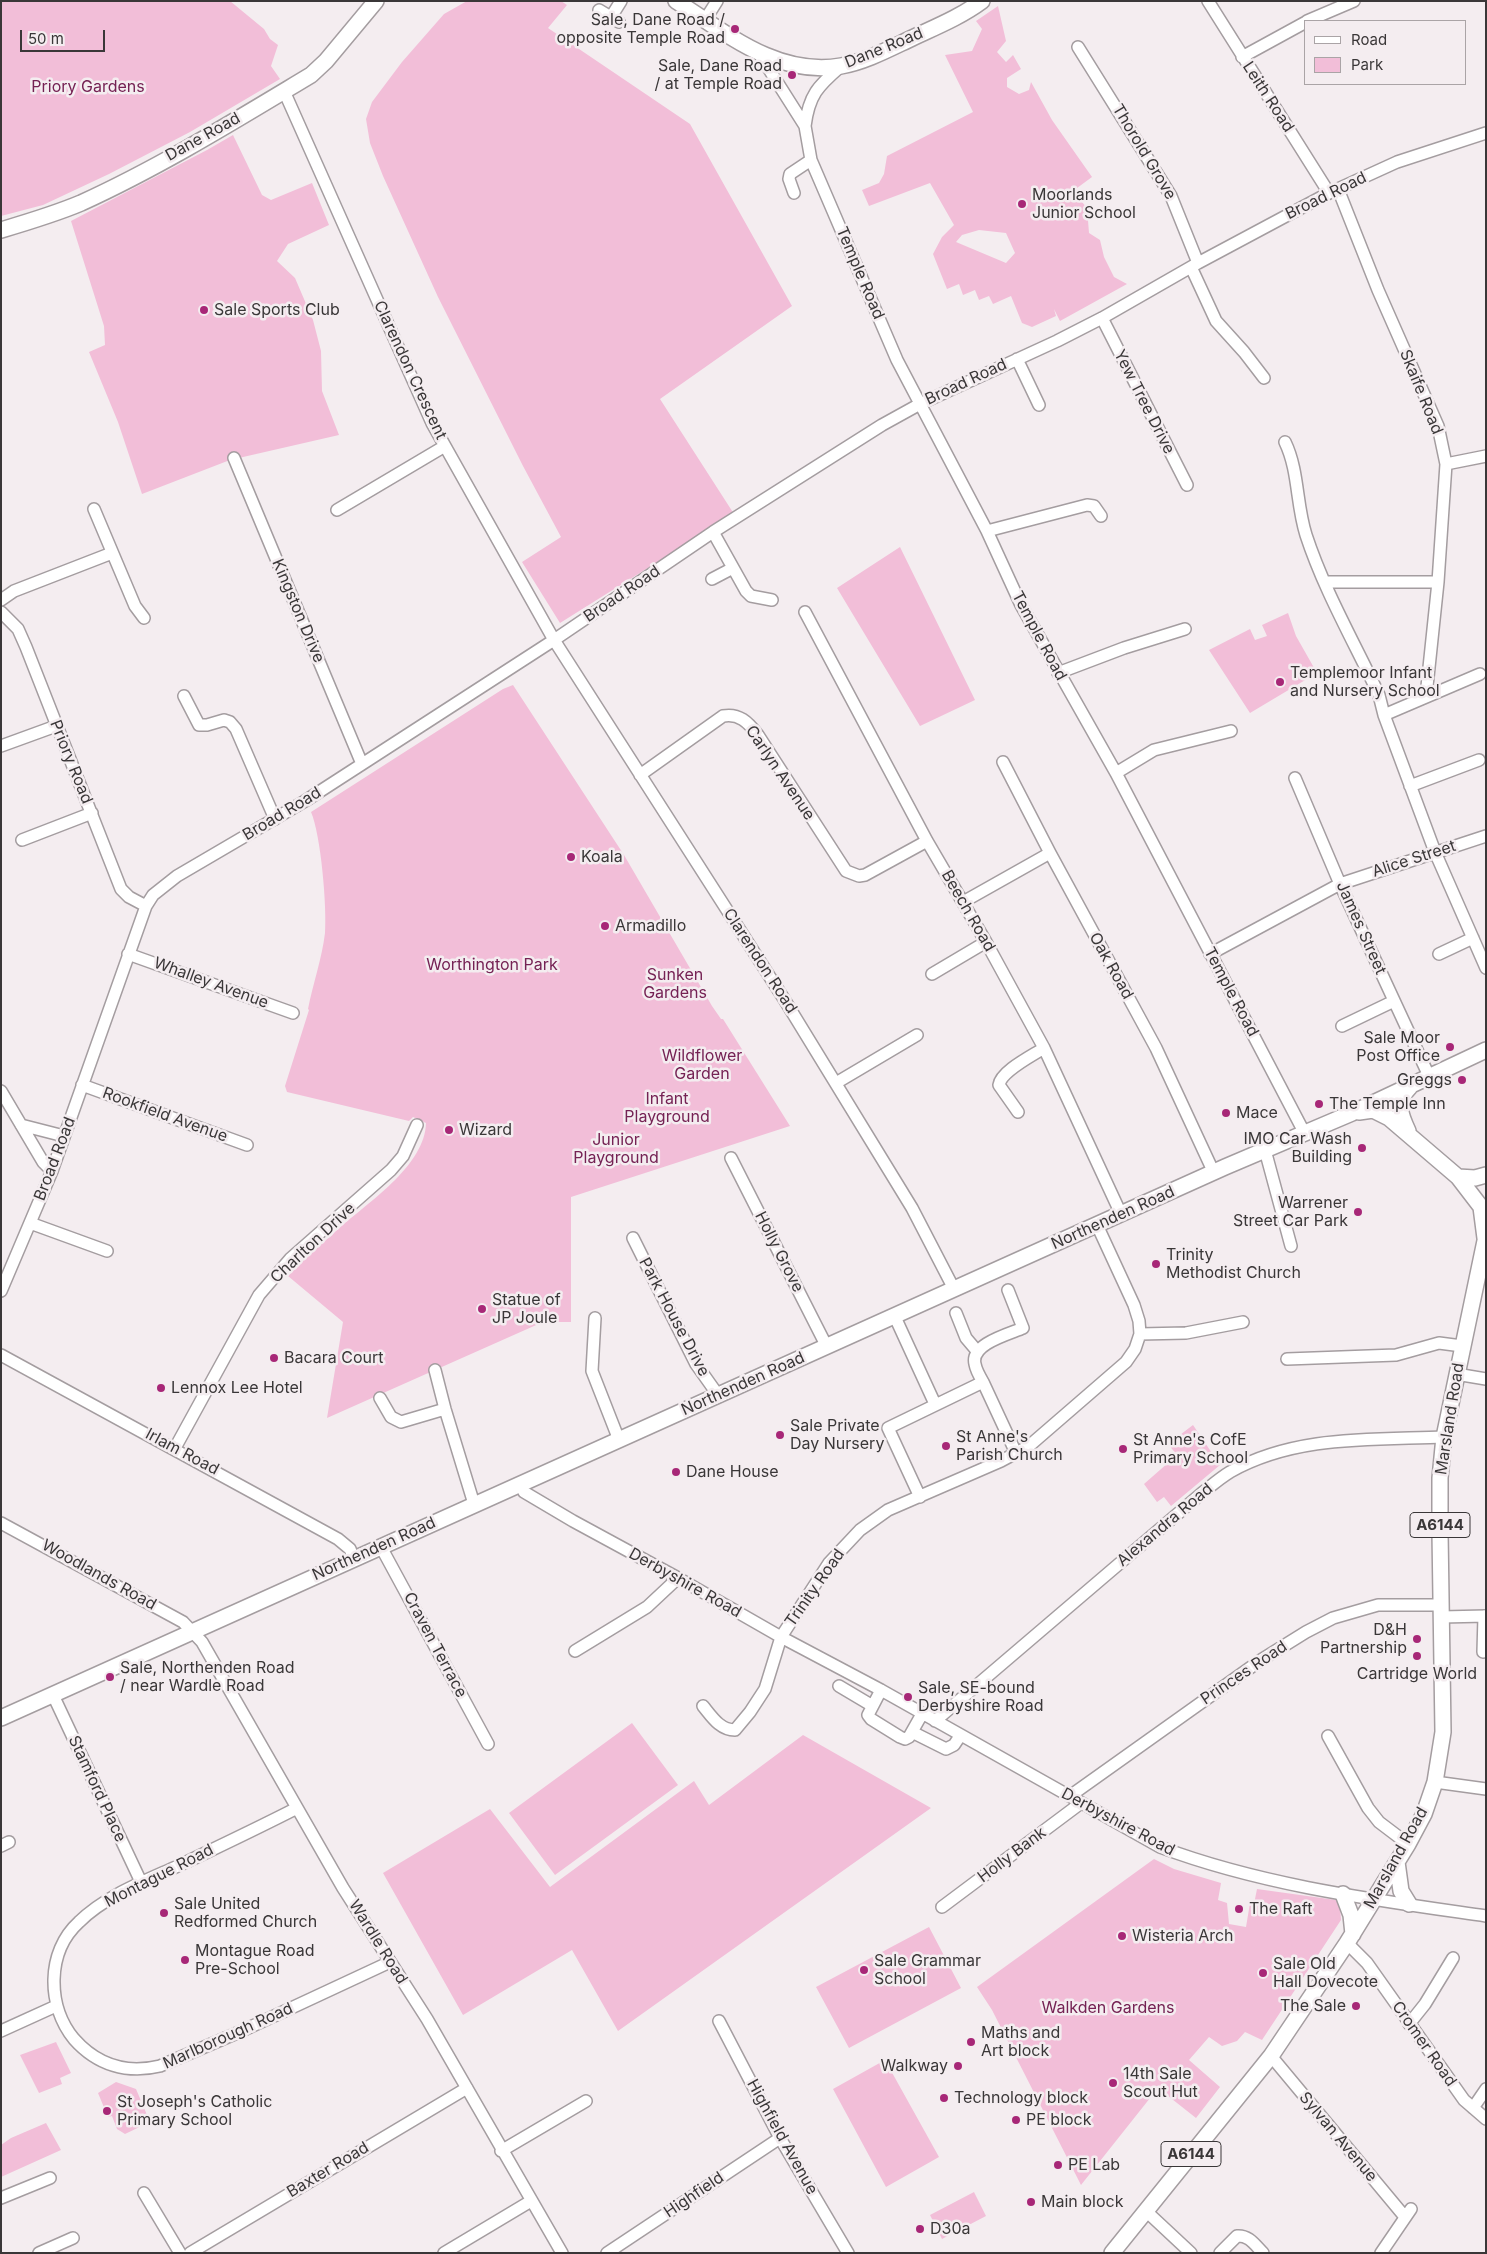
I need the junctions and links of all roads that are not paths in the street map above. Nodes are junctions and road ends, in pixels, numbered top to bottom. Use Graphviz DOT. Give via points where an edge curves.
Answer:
graph roads {
  1 [pos="376,1"];
  2 [pos="620,1"];
  3 [pos="676,1"];
  4 [pos="718,1"];
  5 [pos="982,1"];
  6 [pos="1208,1"];
  7 [pos="1354,1"];
  8 [pos="599,10"];
  9 [pos="705,20"];
  10 [pos="1311,20"];
  11 [pos="1304,23"];
  12 [pos="1078,47"];
  13 [pos="760,55"];
  14 [pos="1242,57"];
  15 [pos="840,66"];
  16 [pos="284,91"];
  17 [pos="804,126"];
  18 [pos="1486,133"];
  19 [pos="811,160"];
  20 [pos="1334,191"];
  21 [pos="794,193"];
  22 [pos="1,230"];
  23 [pos="1195,265"];
  24 [pos="1102,318"];
  25 [pos="1017,359"];
  26 [pos="1264,378"];
  27 [pos="920,404"];
  28 [pos="1039,405"];
  29 [pos="1286,441"];
  30 [pos="445,446"];
  31 [pos="1486,456"];
  32 [pos="234,458"];
  33 [pos="1446,464"];
  34 [pos="1187,486"];
  35 [pos="94,508"];
  36 [pos="337,510"];
  37 [pos="1102,516"];
  38 [pos="988,531"];
  39 [pos="714,532"];
  40 [pos="112,553"];
  41 [pos="733,568"];
  42 [pos="712,579"];
  43 [pos="1325,582"];
  44 [pos="1438,582"];
  45 [pos="1,600"];
  46 [pos="772,600"];
  47 [pos="1,612"];
  48 [pos="805,612"];
  49 [pos="144,618"];
  50 [pos="1185,629"];
  51 [pos="554,640"];
  52 [pos="1058,673"];
  53 [pos="1480,674"];
  54 [pos="184,696"];
  55 [pos="1421,698"];
  56 [pos="1384,715"];
  57 [pos="56,726"];
  58 [pos="1231,731"];
  59 [pos="1,746"];
  60 [pos="1479,760"];
  61 [pos="1004,762"];
  62 [pos="362,764"];
  63 [pos="1116,773"];
  64 [pos="640,775"];
  65 [pos="1295,778"];
  66 [pos="1410,786"];
  67 [pos="92,813"];
  68 [pos="275,819"];
  69 [pos="1486,836"];
  70 [pos="22,840"];
  71 [pos="927,841"];
  72 [pos="1050,852"];
  73 [pos="1435,852"];
  74 [pos="1340,884"];
  75 [pos="963,902"];
  76 [pos="146,906"];
  77 [pos="986,942"];
  78 [pos="1475,943"];
  79 [pos="128,954"];
  80 [pos="1210,954"];
  81 [pos="1439,954"];
  82 [pos="1486,968"];
  83 [pos="932,974"];
  84 [pos="1394,1001"];
  85 [pos="293,1013"];
  86 [pos="1342,1026"];
  87 [pos="917,1035"];
  88 [pos="1044,1048"];
  89 [pos="1486,1050"];
  90 [pos="1429,1076"];
  91 [pos="836,1083"];
  92 [pos="82,1085"];
  93 [pos="1411,1085"];
  94 [pos="1,1091"];
  95 [pos="1018,1112"];
  96 [pos="1352,1113"];
  97 [pos="21,1125"];
  98 [pos="417,1125"];
  99 [pos="1304,1132"];
  100 [pos="1410,1135"];
  101 [pos="64,1136"];
  102 [pos="247,1145"];
  103 [pos="1265,1150"];
  104 [pos="731,1158"];
  105 [pos="52,1171"];
  106 [pos="1214,1173"];
  107 [pos="1486,1175"];
  108 [pos="1458,1177"];
  109 [pos="1122,1214"];
  110 [pos="30,1223"];
  111 [pos="1098,1225"];
  112 [pos="1486,1237"];
  113 [pos="633,1238"];
  114 [pos="1291,1246"];
  115 [pos="107,1250"];
  116 [pos="954,1289"];
  117 [pos="1008,1290"];
  118 [pos="1,1291"];
  119 [pos="956,1313"];
  120 [pos="894,1317"];
  121 [pos="595,1318"];
  122 [pos="1243,1322"];
  123 [pos="1140,1334"];
  124 [pos="1462,1346"];
  125 [pos="826,1347"];
  126 [pos="978,1351"];
  127 [pos="1,1355"];
  128 [pos="1287,1359"];
  129 [pos="435,1370"];
  130 [pos="1456,1374"];
  131 [pos="1486,1379"];
  132 [pos="983,1382"];
  133 [pos="718,1395"];
  134 [pos="380,1398"];
  135 [pos="935,1404"];
  136 [pos="445,1409"];
  137 [pos="1444,1437"];
  138 [pos="619,1440"];
  139 [pos="175,1448"];
  140 [pos="1016,1453"];
  141 [pos="520,1484"];
  142 [pos="920,1498"];
  143 [pos="474,1504"];
  144 [pos="1,1523"];
  145 [pos="381,1546"];
  146 [pos="354,1559"];
  147 [pos="678,1578"];
  148 [pos="1441,1611"];
  149 [pos="1485,1616"];
  150 [pos="194,1631"];
  151 [pos="781,1637"];
  152 [pos="575,1651"];
  153 [pos="1483,1652"];
  154 [pos="855,1677"];
  155 [pos="881,1690"];
  156 [pos="53,1695"];
  157 [pos="703,1706"];
  158 [pos="871,1706"];
  159 [pos="922,1714"];
  160 [pos="1,1718"];
  161 [pos="935,1721"];
  162 [pos="912,1732"];
  163 [pos="960,1736"];
  164 [pos="1328,1736"];
  165 [pos="488,1744"];
  166 [pos="1435,1782"];
  167 [pos="1486,1789"];
  168 [pos="1070,1796"];
  169 [pos="1081,1803"];
  170 [pos="298,1808"];
  171 [pos="1408,1844"];
  172 [pos="1397,1862"];
  173 [pos="141,1882"];
  174 [pos="1343,1894"];
  175 [pos="1375,1899"];
  176 [pos="1409,1904"];
  177 [pos="942,1907"];
  178 [pos="1486,1916"];
  179 [pos="1350,1939"];
  180 [pos="1453,1958"];
  181 [pos="390,1962"];
  182 [pos="56,2006"];
  183 [pos="719,2020"];
  184 [pos="1410,2024"];
  185 [pos="1,2031"];
  186 [pos="1271,2056"];
  187 [pos="467,2088"];
  188 [pos="1486,2089"];
  189 [pos="586,2100"];
  190 [pos="1473,2108"];
  191 [pos="1486,2119"];
  192 [pos="780,2138"];
  193 [pos="501,2151"];
  194 [pos="50,2178"];
  195 [pos="144,2193"];
  196 [pos="1,2198"];
  197 [pos="530,2201"];
  198 [pos="1146,2211"];
  199 [pos="73,2238"];
  200 [pos="39,2253"];
  201 [pos="180,2253"];
  202 [pos="190,2253"];
  203 [pos="444,2253"];
  204 [pos="562,2253"];
  205 [pos="607,2253"];
  206 [pos="848,2253"];
  207 [pos="1112,2253"];
  208 [pos="1191,2253"];
  209 [pos="1220,2253"];
  210 [pos="1263,2253"];
  211 [pos="1381,2253"];
  1 -- 16 [label="main road, Dane Road" via="326,61 311,75"];
  2 -- 8 [label="street" via="615,19"];
  3 -- 9 [label="main road, Dane Road"];
  4 -- 9 [label="street"];
  5 -- 15 [label="main road, Dane Road" via="958,17 858,62"];
  6 -- 14 [label="street, Leith Road"];
  7 -- 10 [label="street"];
  9 -- 13 [label="main road, Dane Road"];
  11 -- 14 [label="street"];
  12 -- 23 [label="street, Thorold Grove" via="1172,196"];
  13 -- 15 [label="main road, Dane Road" via="812,68"];
  13 -- 17 [label="street, Temple Road"];
  14 -- 20 [label="street, Leith Road"];
  15 -- 17 [label="street, Temple Road" via="823,82 807,106"];
  16 -- 22 [label="main road, Dane Road" via="197,142 81,202"];
  16 -- 30 [label="street, Clarendon Crescent" via="424,408"];
  17 -- 19 [label="street, Temple Road"];
  18 -- 20 [label="street, Broad Road" via="1397,162"];
  19 -- 21 [label="street" via="790,174 788,179"];
  19 -- 27 [label="street, Temple Road" via="897,360"];
  20 -- 23 [label="street, Broad Road"];
  20 -- 33 [label="street, Skaife Road" via="1438,426"];
  23 -- 24 [label="street, Broad Road"];
  23 -- 26 [label="street, Thorold Grove" via="1216,321"];
  24 -- 25 [label="street, Broad Road"];
  24 -- 34 [label="street, Yew Tree Drive"];
  25 -- 27 [label="street, Broad Road"];
  25 -- 28 [label="street"];
  27 -- 38 [label="street, Temple Road"];
  27 -- 39 [label="street, Broad Road"];
  29 -- 43 [label="street" via="1294,464 1302,520"];
  30 -- 36 [label="street"];
  30 -- 51 [label="street, Clarendon Crescent"];
  31 -- 33 [label="street"];
  32 -- 62 [label="street, Kingston Drive"];
  33 -- 44 [label="street, Skaife Road"];
  35 -- 40 [label="street"];
  37 -- 38 [label="street" via="1094,506 1087,506"];
  38 -- 52 [label="street, Temple Road" via="1021,605"];
  39 -- 41 [label="street"];
  39 -- 51 [label="street, Broad Road"];
  40 -- 45 [label="street" via="14,591"];
  40 -- 49 [label="street" via="134,606"];
  41 -- 42 [label="street"];
  41 -- 46 [label="street" via="751,596"];
  43 -- 44 [label="street"];
  43 -- 56 [label="street" via="1379,695"];
  44 -- 55 [label="street, Skaife Road"];
  47 -- 57 [label="street, Priory Road" via="18,629"];
  48 -- 71 [label="street, Beech Road"];
  50 -- 52 [label="street"];
  51 -- 62 [label="street, Broad Road"];
  51 -- 64 [label="street, Clarendon Road"];
  52 -- 63 [label="street, Temple Road"];
  53 -- 55 [label="street"];
  54 -- 68 [label="street" via="199,725 224,720 233,725"];
  55 -- 56 [label="street"];
  56 -- 66 [label="street"];
  57 -- 59 [label="street"];
  57 -- 67 [label="street, Priory Road"];
  58 -- 63 [label="street" via="1154,750"];
  60 -- 66 [label="street"];
  61 -- 72 [label="street, Oak Road"];
  62 -- 68 [label="street, Broad Road"];
  63 -- 80 [label="street, Temple Road"];
  64 -- 71 [label="street, Carlyn Avenue" via="723,716 732,715 742,718 758,735 841,866 851,874 870,874"];
  64 -- 91 [label="street, Clarendon Road"];
  65 -- 74 [label="street, James Street"];
  66 -- 73 [label="street"];
  67 -- 70 [label="street"];
  67 -- 76 [label="street, Priory Road" via="121,889"];
  68 -- 76 [label="street, Broad Road" via="177,876 153,895"];
  69 -- 73 [label="street, Alice Street"];
  71 -- 75 [label="street, Beech Road"];
  72 -- 75 [label="street"];
  72 -- 106 [label="street, Oak Road" via="1156,1048"];
  73 -- 74 [label="street, Alice Street"];
  73 -- 78 [label="street"];
  74 -- 80 [label="street, Alice Street"];
  74 -- 84 [label="street, James Street"];
  75 -- 77 [label="street, Beech Road"];
  76 -- 79 [label="street, Broad Road"];
  77 -- 83 [label="street"];
  77 -- 88 [label="street, Beech Road"];
  78 -- 81 [label="street"];
  78 -- 82 [label="street"];
  79 -- 85 [label="street, Whalley Avenue"];
  79 -- 92 [label="street, Broad Road"];
  80 -- 99 [label="street, Temple Road"];
  84 -- 86 [label="street"];
  84 -- 90 [label="street, James Street"];
  87 -- 91 [label="street"];
  88 -- 95 [label="street" via="1006,1073 999,1082"];
  88 -- 109 [label="street, Beech Road"];
  89 -- 90 [label="main road, Northenden Road"];
  90 -- 93 [label="main road, Northenden Road"];
  91 -- 116 [label="street, Clarendon Road" via="912,1208"];
  92 -- 101 [label="street, Broad Road"];
  92 -- 102 [label="street, Rookfield Avenue"];
  93 -- 96 [label="main road, Northenden Road"];
  93 -- 100 [label="main road, A6144" via="1399,1101 1400,1113"];
  94 -- 97 [label="street"];
  96 -- 99 [label="main road, Northenden Road"];
  96 -- 100 [label="main road" via="1373,1110 1382,1113"];
  97 -- 101 [label="street"];
  97 -- 105 [label="street"];
  98 -- 139 [label="street, Charlton Drive" via="403,1156 391,1170 290,1259 259,1296"];
  99 -- 103 [label="main road, Northenden Road"];
  100 -- 108 [label="main road, A6144"];
  101 -- 105 [label="street, Broad Road"];
  103 -- 106 [label="main road, Northenden Road"];
  103 -- 114 [label="street"];
  104 -- 125 [label="street, Holly Grove"];
  105 -- 110 [label="street, Broad Road"];
  106 -- 109 [label="main road, Northenden Road"];
  107 -- 108 [label="main road"];
  108 -- 112 [label="main road, A6144" via="1481,1207"];
  109 -- 111 [label="main road, Northenden Road"];
  110 -- 115 [label="street"];
  110 -- 118 [label="street, Broad Road"];
  111 -- 116 [label="main road, Northenden Road"];
  111 -- 123 [label="street" via="1134,1305 1140,1321"];
  112 -- 124 [label="main road, Marsland Road / A6144"];
  113 -- 133 [label="street, Park House Drive" via="696,1364"];
  116 -- 120 [label="main road, Northenden Road"];
  117 -- 126 [label="street" via="1023,1328 986,1344"];
  119 -- 126 [label="street" via="966,1338"];
  120 -- 125 [label="main road, Northenden Road"];
  120 -- 135 [label="street"];
  121 -- 138 [label="street" via="592,1371"];
  122 -- 123 [label="street" via="1186,1333"];
  123 -- 140 [label="street, Trinity Road" via="1135,1350 1126,1362"];
  124 -- 128 [label="street" via="1439,1343 1396,1355"];
  124 -- 130 [label="main road, Marsland Road / A6144"];
  125 -- 133 [label="main road, Northenden Road"];
  126 -- 132 [label="street" via="975,1363"];
  127 -- 139 [label="street, Irlam Road"];
  129 -- 136 [label="street"];
  130 -- 131 [label="street"];
  130 -- 137 [label="main road, Marsland Road / A6144"];
  132 -- 135 [label="street"];
  132 -- 140 [label="street"];
  133 -- 138 [label="main road, Northenden Road"];
  134 -- 136 [label="street" via="391,1417 401,1422"];
  135 -- 142 [label="street" via="888,1428"];
  136 -- 143 [label="street"];
  137 -- 148 [label="main road, Marsland Road / A6144" via="1440,1478"];
  137 -- 161 [label="street, Alexandra Road" via="1325,1441 1270,1454 1230,1472"];
  138 -- 141 [label="main road, Northenden Road"];
  139 -- 146 [label="street, Irlam Road" via="338,1539 350,1549"];
  140 -- 142 [label="street, Trinity Road"];
  141 -- 143 [label="main road, Northenden Road"];
  141 -- 147 [label="street, Derbyshire Road" via="524,1492 573,1522"];
  142 -- 151 [label="street, Trinity Road" via="872,1520 844,1546"];
  143 -- 145 [label="main road, Northenden Road"];
  144 -- 150 [label="street, Woodlands Road" via="129,1591"];
  145 -- 146 [label="main road, Northenden Road"];
  145 -- 165 [label="street, Craven Terrace"];
  146 -- 150 [label="main road, Northenden Road"];
  147 -- 151 [label="street, Derbyshire Road"];
  147 -- 152 [label="street" via="647,1607"];
  148 -- 149 [label="street, Princes Road"];
  148 -- 166 [label="main road, Marsland Road / A6144" via="1443,1732"];
  148 -- 168 [label="street, Princes Road" via="1378,1605 1333,1618 1261,1660"];
  149 -- 153 [label="street"];
  150 -- 156 [label="main road, Northenden Road"];
  150 -- 170 [label="street, Wardle Road"];
  151 -- 154 [label="street, Derbyshire Road"];
  151 -- 157 [label="street, Trinity Road" via="765,1689 736,1730 720,1726"];
  154 -- 155 [label="street, Derbyshire Road"];
  154 -- 158 [label="street" via="843,1689"];
  155 -- 158 [label="street"];
  155 -- 159 [label="street, Derbyshire Road"];
  156 -- 160 [label="main road, Northenden Road"];
  156 -- 173 [label="street, Stamford Place"];
  158 -- 162 [label="street" via="868,1714 871,1719 905,1738"];
  159 -- 161 [label="street, Derbyshire Road"];
  159 -- 162 [label="street"];
  161 -- 163 [label="street, Derbyshire Road"];
  162 -- 163 [label="street" via="946,1749 954,1745"];
  163 -- 168 [label="street, Derbyshire Road"];
  164 -- 171 [label="street" via="1378,1822"];
  166 -- 167 [label="street"];
  166 -- 171 [label="main road, Marsland Road / A6144" via="1424,1814"];
  168 -- 169 [label="street, Derbyshire Road"];
  169 -- 174 [label="street, Derbyshire Road" via="1152,1843 1187,1857 1295,1887"];
  169 -- 177 [label="street, Holly Bank"];
  170 -- 173 [label="street, Montague Road"];
  170 -- 181 [label="street, Wardle Road"];
  171 -- 172 [label="main road, Marsland Road / A6144"];
  172 -- 175 [label="main road, Marsland Road / A6144"];
  172 -- 176 [label="main road" via="1402,1891"];
  173 -- 182 [label="street, Montague Road" via="90,1912 68,1934 57,1956"];
  174 -- 175 [label="street, Derbyshire Road"];
  174 -- 179 [label="main road" via="1351,1916"];
  175 -- 176 [label="street, Derbyshire Road"];
  175 -- 179 [label="main road, Marsland Road / A6144"];
  176 -- 178 [label="street, Derbyshire Road"];
  179 -- 184 [label="street, Cromer Road"];
  179 -- 186 [label="main road, Marsland Road / A6144"];
  180 -- 184 [label="street"];
  181 -- 182 [label="street, Marlborough Road" via="244,2030 148,2069 113,2066 89,2053 68,2031"];
  181 -- 187 [label="street, Wardle Road"];
  182 -- 185 [label="street"];
  183 -- 192 [label="street, Highfield Avenue"];
  184 -- 190 [label="street, Cromer Road"];
  186 -- 198 [label="main road, Marsland Road / A6144"];
  186 -- 211 [label="street, Sylvan Avenue" via="1408,2213"];
  187 -- 193 [label="street, Wardle Road"];
  187 -- 202 [label="street, Baxter Road"];
  188 -- 190 [label="street"];
  189 -- 193 [label="street"];
  190 -- 191 [label="street, Cromer Road"];
  192 -- 205 [label="street, Highfield"];
  192 -- 206 [label="street, Highfield Avenue"];
  193 -- 197 [label="street, Wardle Road"];
  194 -- 196 [label="street"];
  195 -- 201 [label="street"];
  197 -- 203 [label="street"];
  197 -- 204 [label="street, Wardle Road"];
  198 -- 207 [label="main road, Marsland Road / A6144"];
  198 -- 208 [label="street"];
  199 -- 200 [label="street"];
  209 -- 210 [label="street" via="1237,2236 1243,2236"];
}
